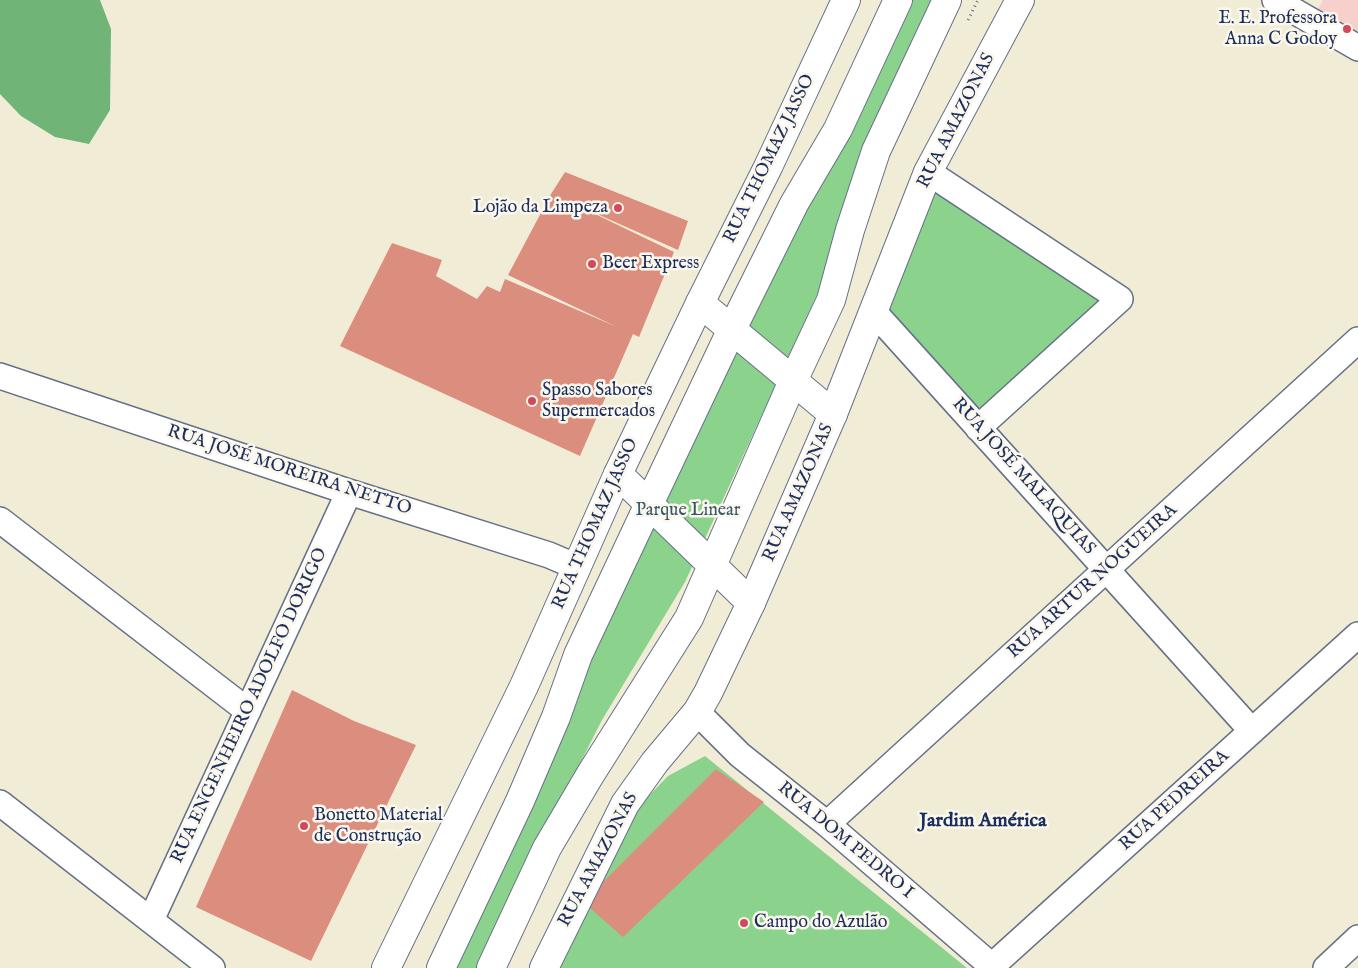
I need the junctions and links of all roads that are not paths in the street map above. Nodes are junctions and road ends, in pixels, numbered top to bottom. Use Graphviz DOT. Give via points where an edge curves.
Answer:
graph roads {
  1 [pos="846,0"];
  2 [pos="898,0"];
  3 [pos="947,0"];
  4 [pos="1020,0"];
  5 [pos="1275,0"];
  6 [pos="1358,48"];
  7 [pos="928,172"];
  8 [pos="700,303"];
  9 [pos="874,312"];
  10 [pos="732,329"];
  11 [pos="1358,340"];
  12 [pos="0,376"];
  13 [pos="793,381"];
  14 [pos="833,414"];
  15 [pos="978,428"];
  16 [pos="618,474"];
  17 [pos="349,492"];
  18 [pos="649,504"];
  19 [pos="0,520"];
  20 [pos="712,565"];
  21 [pos="577,567"];
  22 [pos="1107,570"];
  23 [pos="751,603"];
  24 [pos="1358,635"];
  25 [pos="248,711"];
  26 [pos="697,712"];
  27 [pos="1252,731"];
  28 [pos="0,803"];
  29 [pos="827,824"];
  30 [pos="151,920"];
  31 [pos="1358,938"];
  32 [pos="993,967"];
  33 [pos="212,968"];
  34 [pos="386,968"];
  35 [pos="441,968"];
  36 [pos="491,968"];
  37 [pos="544,968"];
  38 [pos="1326,968"];
  1 -- 8 [label="main road, RUA THOMAZ JASSO"];
  2 -- 10 [label="main road" via="838,129 794,204"];
  3 -- 13 [label="main road" via="876,151 831,300"];
  4 -- 7 [label="main road, RUA AMAZONAS"];
  5 -- 6 [label="street"];
  7 -- 9 [label="main road, RUA AMAZONAS"];
  7 -- 15 [label="street" via="1120,299"];
  8 -- 10 [label="main road"];
  8 -- 16 [label="main road, RUA THOMAZ JASSO"];
  9 -- 14 [label="main road, RUA AMAZONAS"];
  9 -- 15 [label="street, RUA JOSÉ MALAQUIAS"];
  10 -- 13 [label="main road"];
  10 -- 18 [label="main road"];
  11 -- 22 [label="street, RUA ARTUR NOGUEIRA"];
  12 -- 17 [label="street, RUA JOSÉ MOREIRA NETTO"];
  13 -- 14 [label="main road"];
  13 -- 20 [label="main road"];
  14 -- 23 [label="main road, RUA AMAZONAS"];
  15 -- 22 [label="street, RUA JOSÉ MALAQUIAS"];
  16 -- 18 [label="main road"];
  16 -- 21 [label="main road, RUA THOMAZ JASSO"];
  17 -- 21 [label="street, RUA JOSÉ MOREIRA NETTO"];
  17 -- 25 [label="street, RUA ENGENHEIRO ADOLFO DORIGO"];
  18 -- 20 [label="main road"];
  18 -- 35 [label="main road" via="578,655 520,801"];
  19 -- 25 [label="street"];
  20 -- 23 [label="main road"];
  20 -- 36 [label="main road" via="689,618 547,848"];
  21 -- 34 [label="main road, RUA THOMAZ JASSO" via="524,686"];
  22 -- 27 [label="street, RUA JOSÉ MALAQUIAS"];
  22 -- 29 [label="street, RUA ARTUR NOGUEIRA"];
  23 -- 26 [label="main road, RUA AMAZONAS"];
  24 -- 27 [label="street, RUA PEDREIRA"];
  25 -- 30 [label="street, RUA ENGENHEIRO ADOLFO DORIGO"];
  26 -- 29 [label="street, RUA DOM PEDRO I" via="740,755"];
  26 -- 37 [label="main road, RUA AMAZONAS" via="625,804"];
  27 -- 32 [label="street, RUA PEDREIRA"];
  28 -- 30 [label="street"];
  29 -- 32 [label="street, RUA DOM PEDRO I"];
  30 -- 33 [label="street"];
  31 -- 38 [label="street"];
}
